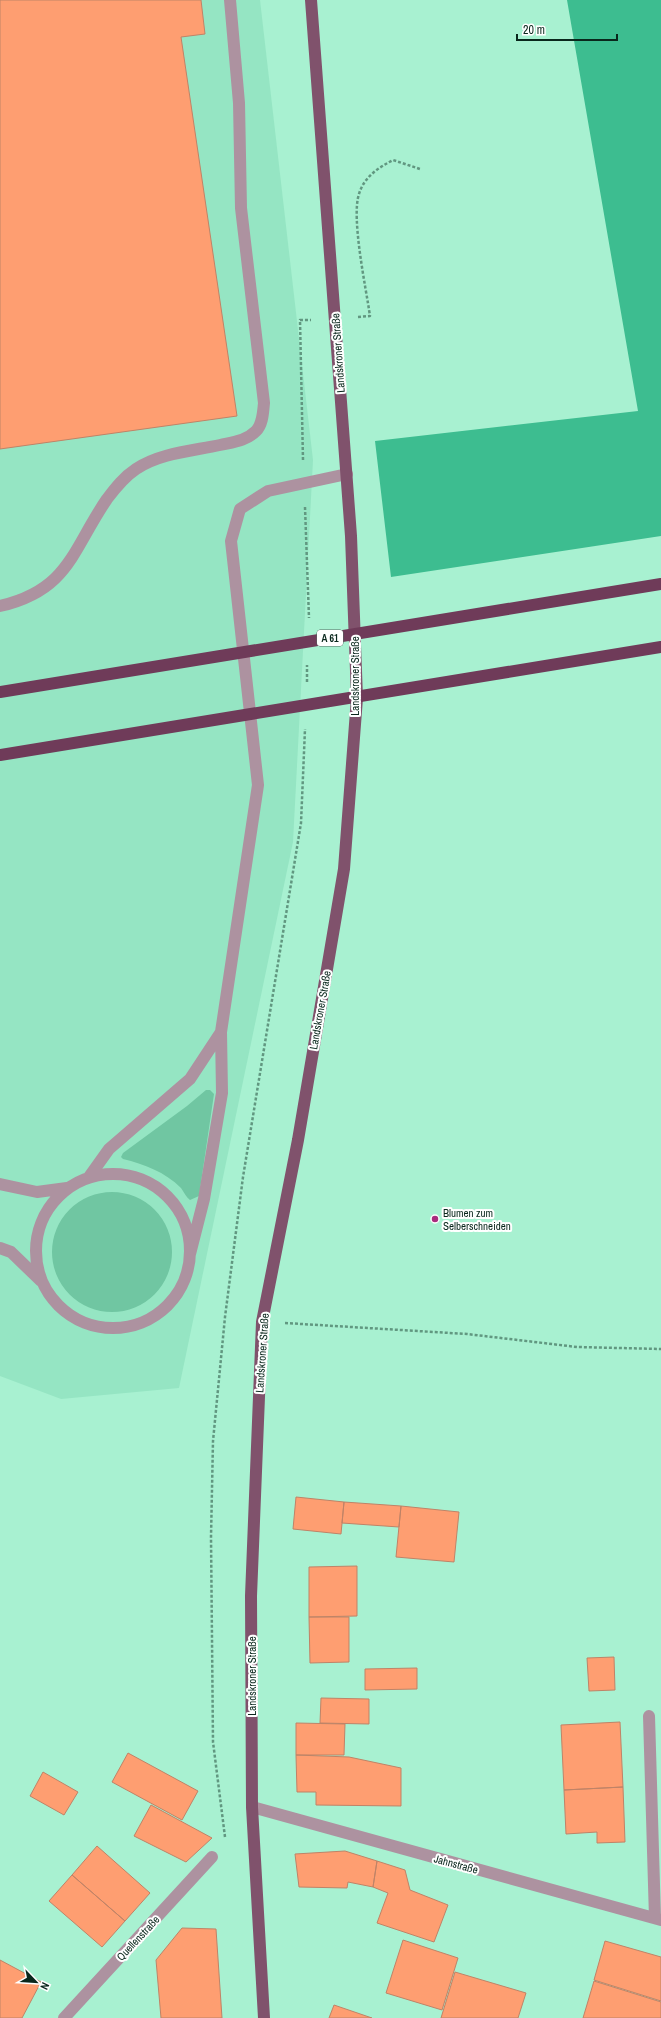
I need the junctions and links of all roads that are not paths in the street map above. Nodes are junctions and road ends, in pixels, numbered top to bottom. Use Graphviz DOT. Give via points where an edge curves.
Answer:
graph roads {
  1 [pos="230,0"];
  2 [pos="311,0"];
  3 [pos="347,474"];
  4 [pos="661,584"];
  5 [pos="0,606"];
  6 [pos="661,646"];
  7 [pos="0,692"];
  8 [pos="0,755"];
  9 [pos="221,1032"];
  10 [pos="89,1177"];
  11 [pos="0,1184"];
  12 [pos="67,1188"];
  13 [pos="0,1248"];
  14 [pos="190,1254"];
  15 [pos="41,1281"];
  16 [pos="649,1716"];
  17 [pos="252,1808"];
  18 [pos="212,1857"];
  19 [pos="658,1919"];
  20 [pos="64,2018"];
  21 [pos="264,2018"];
  1 -- 5 [label="street" via="239,103 241,208 264,402 263,418 257,430 245,440 152,459 136,469 120,482 102,507 65,568 47,586 20,601"];
  2 -- 3 [label="main road, Landskroner Straße"];
  3 -- 9 [label="street" via="268,490 240,509 231,541 258,785"];
  3 -- 17 [label="main road, Landskroner Straße" via="357,698 344,869 298,1140 262,1322 251,1596"];
  4 -- 7 [label="highway, A 61, bridge"];
  6 -- 8 [label="highway, bridge"];
  9 -- 10 [label="street" via="190,1079 109,1149"];
  9 -- 14 [label="street" via="222,1093 204,1198"];
  10 -- 12 [label="street"];
  10 -- 14 [label="street" via="114,1174 138,1178 160,1189 177,1207 187,1229"];
  11 -- 12 [label="street" via="37,1192"];
  12 -- 15 [label="street" via="50,1206 39,1228 35,1254"];
  13 -- 15 [label="street" via="10,1252"];
  14 -- 15 [label="street" via="185,1278 173,1300 154,1317 128,1327 101,1328 76,1320 55,1303"];
  16 -- 19 [label="street"];
  17 -- 19 [label="street, Jahnstraße"];
  17 -- 21 [label="main road, Landskroner Straße"];
  18 -- 20 [label="street, Quellenstraße"];
}
